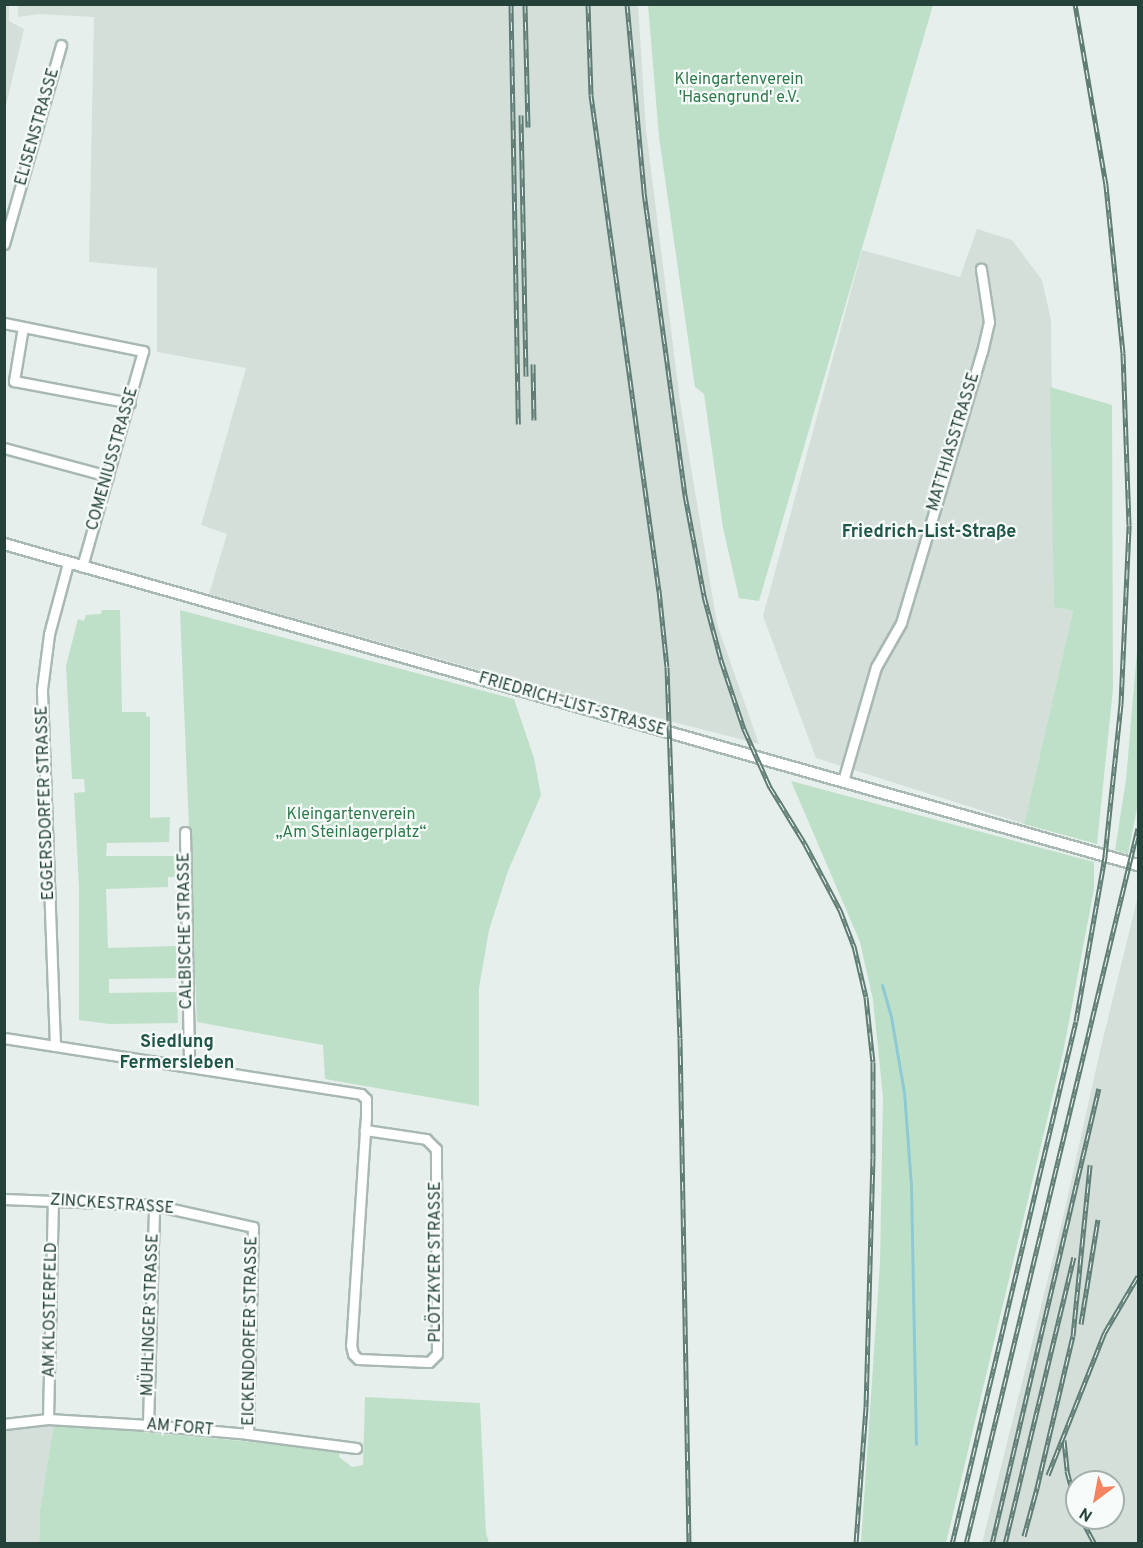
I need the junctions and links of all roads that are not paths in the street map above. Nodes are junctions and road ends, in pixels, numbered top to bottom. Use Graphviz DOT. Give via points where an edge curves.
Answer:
graph roads {
  1 [pos="61,45"];
  2 [pos="4,244"];
  3 [pos="981,269"];
  4 [pos="4,323"];
  5 [pos="23,327"];
  6 [pos="130,403"];
  7 [pos="4,448"];
  8 [pos="108,476"];
  9 [pos="4,544"];
  10 [pos="68,563"];
  11 [pos="82,567"];
  12 [pos="843,781"];
  13 [pos="184,832"];
  14 [pos="1138,865"];
  15 [pos="4,1038"];
  16 [pos="55,1046"];
  17 [pos="189,1066"];
  18 [pos="365,1130"];
  19 [pos="4,1199"];
  20 [pos="53,1201"];
  21 [pos="154,1205"];
  22 [pos="253,1227"];
  23 [pos="48,1419"];
  24 [pos="4,1424"];
  25 [pos="148,1425"];
  26 [pos="248,1434"];
  27 [pos="356,1448"];
  1 -- 2 [label="street, ELISENSTRASSE"];
  3 -- 12 [label="street, MATTHIASSTRASSE" via="989,322 982,352 902,620 876,668"];
  4 -- 5 [label="street"];
  5 -- 6 [label="street" via="14,381"];
  5 -- 6 [label="street, COMENIUSSTRASSE" via="143,351"];
  6 -- 8 [label="street, COMENIUSSTRASSE"];
  7 -- 8 [label="street"];
  8 -- 11 [label="street, COMENIUSSTRASSE"];
  9 -- 10 [label="street, FRIEDRICH-LIST-STRASSE"];
  10 -- 11 [label="street, FRIEDRICH-LIST-STRASSE"];
  10 -- 16 [label="street, EGGERSDORFER STRASSE" via="49,634 42,689"];
  11 -- 12 [label="street, FRIEDRICH-LIST-STRASSE"];
  12 -- 14 [label="street, FRIEDRICH-LIST-STRASSE"];
  13 -- 17 [label="street, CALBISCHE STRASSE"];
  15 -- 16 [label="street"];
  16 -- 17 [label="street"];
  17 -- 18 [label="street, PLÖTZKYER STRASSE" via="361,1094 366,1099"];
  18 -- 18 [label="street, PLÖTZKYER STRASSE" via="353,1354 358,1359 429,1362 437,1354 436,1149 426,1139"];
  19 -- 20 [label="street, ZINCKESTRASSE"];
  20 -- 21 [label="street, ZINCKESTRASSE"];
  20 -- 23 [label="street, AM KLOSTERFELD"];
  21 -- 22 [label="street, ZINCKESTRASSE"];
  21 -- 25 [label="street, MÜHLINGER STRASSE"];
  22 -- 26 [label="street, EICKENDORFER STRASSE"];
  23 -- 24 [label="street, AM FORT"];
  23 -- 25 [label="street, AM FORT"];
  25 -- 26 [label="street, AM FORT"];
  26 -- 27 [label="street, AM FORT"];
}
